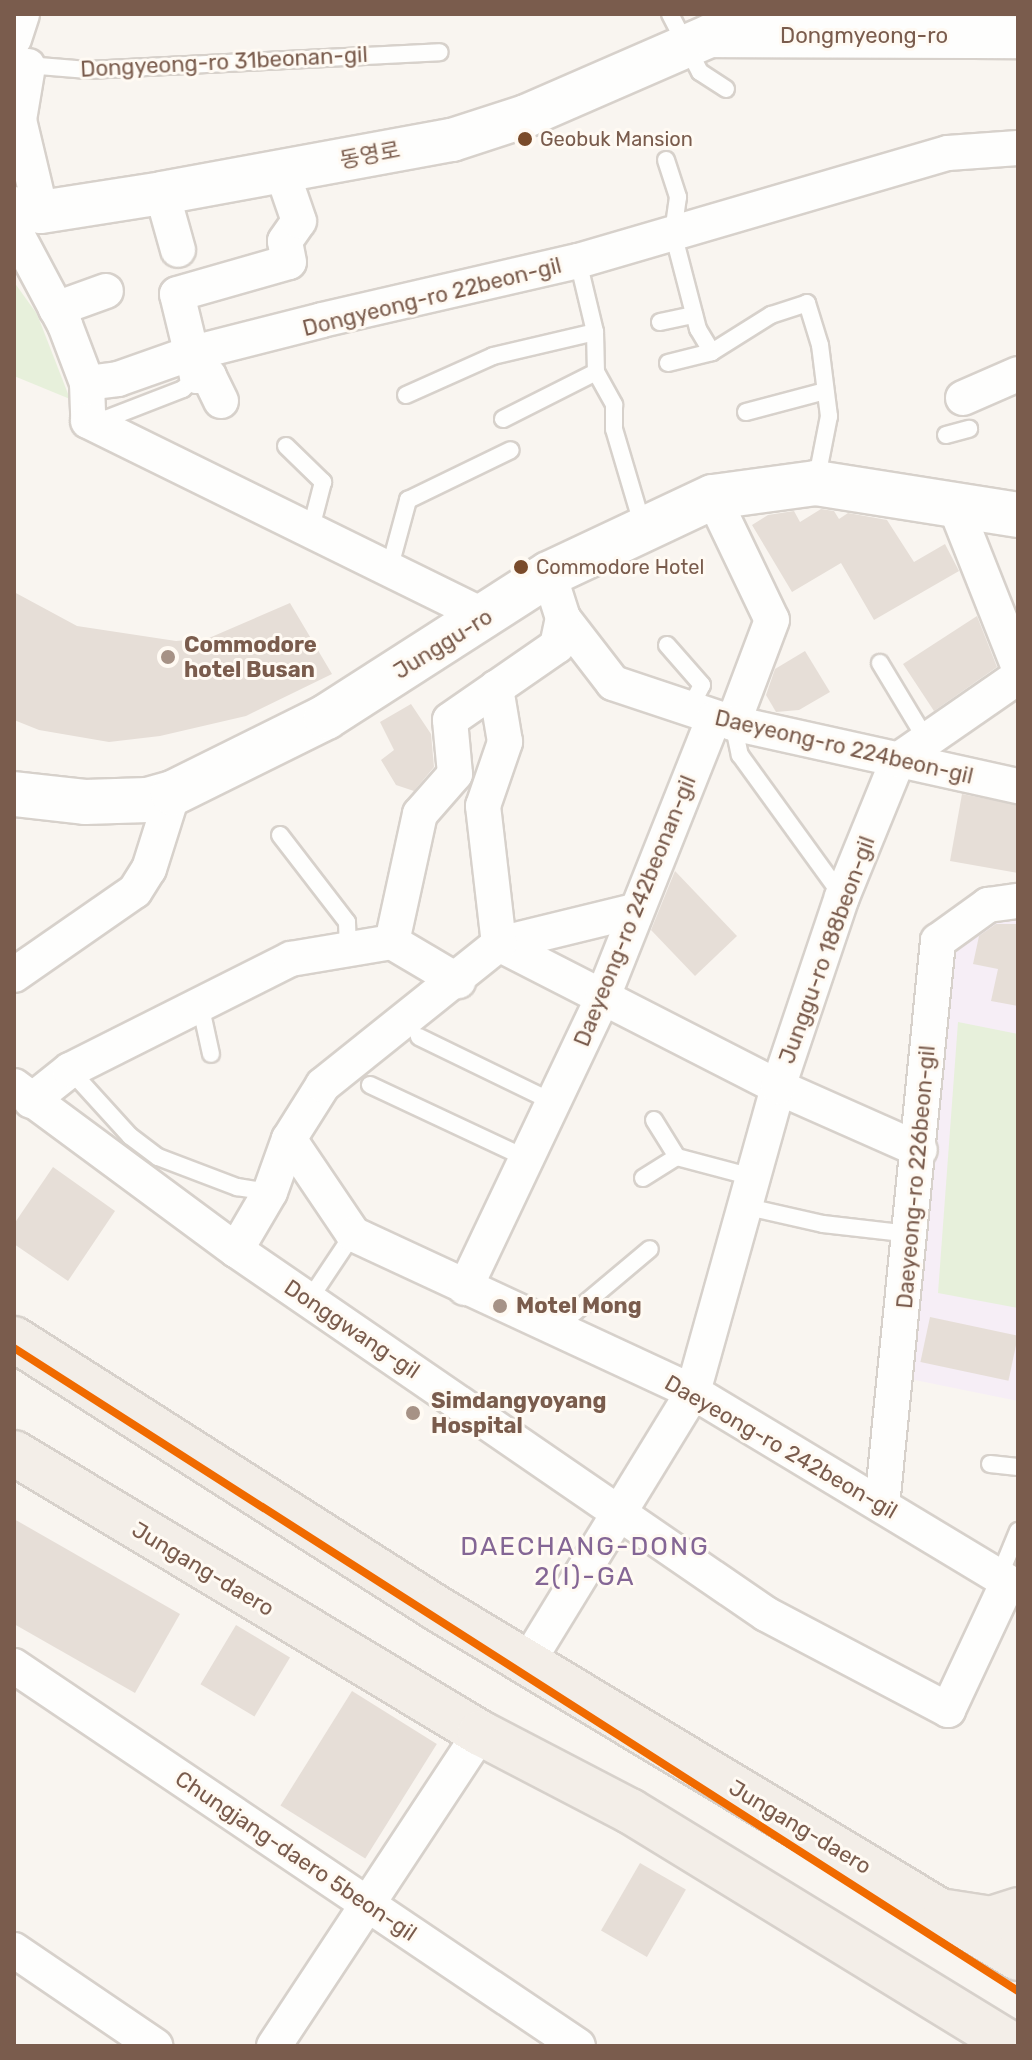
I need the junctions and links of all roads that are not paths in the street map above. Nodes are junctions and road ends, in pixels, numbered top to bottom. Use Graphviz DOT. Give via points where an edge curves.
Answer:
graph roads {
  1 [pos="22,14"];
  2 [pos="697,28"];
  3 [pos="1018,37"];
  4 [pos="19,52"];
  5 [pos="440,52"];
  6 [pos="726,89"];
  7 [pos="1018,148"];
  8 [pos="666,160"];
  9 [pos="282,172"];
  10 [pos="162,193"];
  11 [pos="23,216"];
  12 [pos="673,233"];
  13 [pos="178,250"];
  14 [pos="578,261"];
  15 [pos="106,291"];
  16 [pos="56,309"];
  17 [pos="694,315"];
  18 [pos="660,322"];
  19 [pos="595,332"];
  20 [pos="712,352"];
  21 [pos="668,363"];
  22 [pos="193,365"];
  23 [pos="596,372"];
  24 [pos="1018,374"];
  25 [pos="87,383"];
  26 [pos="825,391"];
  27 [pos="406,395"];
  28 [pos="221,401"];
  29 [pos="746,412"];
  30 [pos="966,413"];
  31 [pos="503,419"];
  32 [pos="97,422"];
  33 [pos="946,435"];
  34 [pos="286,446"];
  35 [pos="511,450"];
  36 [pos="816,483"];
  37 [pos="713,497"];
  38 [pos="953,501"];
  39 [pos="1018,515"];
  40 [pos="643,527"];
  41 [pos="311,528"];
  42 [pos="389,570"];
  43 [pos="549,574"];
  44 [pos="487,617"];
  45 [pos="563,618"];
  46 [pos="667,645"];
  47 [pos="880,663"];
  48 [pos="1018,665"];
  49 [pos="1018,677"];
  50 [pos="496,688"];
  51 [pos="712,717"];
  52 [pos="927,741"];
  53 [pos="898,760"];
  54 [pos="1018,786"];
  55 [pos="173,793"];
  56 [pos="14,794"];
  57 [pos="280,835"];
  58 [pos="842,897"];
  59 [pos="1018,901"];
  60 [pos="634,911"];
  61 [pos="392,942"];
  62 [pos="499,944"];
  63 [pos="348,951"];
  64 [pos="15,972"];
  65 [pos="458,981"];
  66 [pos="602,999"];
  67 [pos="200,1004"];
  68 [pos="419,1037"];
  69 [pos="211,1054"];
  70 [pos="70,1070"];
  71 [pos="370,1085"];
  72 [pos="778,1087"];
  73 [pos="23,1093"];
  74 [pos="553,1102"];
  75 [pos="654,1120"];
  76 [pos="289,1139"];
  77 [pos="920,1150"];
  78 [pos="677,1157"];
  79 [pos="526,1158"];
  80 [pos="643,1178"];
  81 [pos="270,1192"];
  82 [pos="750,1192"];
  83 [pos="353,1234"];
  84 [pos="912,1235"];
  85 [pos="650,1249"];
  86 [pos="236,1250"];
  87 [pos="465,1288"];
  88 [pos="309,1300"];
  89 [pos="557,1327"];
  90 [pos="14,1339"];
  91 [pos="693,1392"];
  92 [pos="14,1453"];
  93 [pos="990,1464"];
  94 [pos="1018,1467"];
  95 [pos="882,1505"];
  96 [pos="621,1512"];
  97 [pos="1018,1531"];
  98 [pos="1008,1582"];
  99 [pos="527,1663"];
  100 [pos="14,1666"];
  101 [pos="480,1733"];
  102 [pos="368,1905"];
  103 [pos="1018,1910"];
  104 [pos="939,1911"];
  105 [pos="14,1950"];
  106 [pos="1018,1958"];
  107 [pos="941,2003"];
  108 [pos="155,2046"];
  109 [pos="274,2046"];
  110 [pos="578,2046"];
  111 [pos="962,2046"];
  112 [pos="1014,2046"];
  1 -- 4 [label="street"];
  2 -- 3 [label="street, Dongmyeong-ro"];
  2 -- 6 [label="lane" via="700,72"];
  2 -- 9 [label="street, 동영로" via="526,116 452,140"];
  4 -- 5 [label="lane, Dongyeong-ro 31beonan-gil" via="88,70"];
  4 -- 11 [label="street"];
  7 -- 12 [label="street, Dongyeong-ro 22beon-gil" via="948,153"];
  8 -- 12 [label="lane" via="678,197"];
  9 -- 10 [label="street, 동영로"];
  9 -- 22 [label="street" via="299,221 285,241 289,262 177,294"];
  10 -- 11 [label="street, 동영로"];
  10 -- 13 [label="street"];
  11 -- 16 [label="street"];
  12 -- 14 [label="street, Dongyeong-ro 22beon-gil"];
  12 -- 17 [label="lane"];
  14 -- 19 [label="lane"];
  14 -- 22 [label="street, Dongyeong-ro 22beon-gil"];
  15 -- 16 [label="street"];
  16 -- 25 [label="street"];
  17 -- 18 [label="lane"];
  17 -- 20 [label="lane"];
  19 -- 23 [label="lane"];
  19 -- 27 [label="lane" via="493,356"];
  20 -- 21 [label="lane"];
  20 -- 26 [label="lane" via="771,315 807,303 820,345"];
  22 -- 25 [label="street, Dongyeong-ro 22beon-gil"];
  22 -- 28 [label="street" via="209,376"];
  22 -- 32 [label="lane" via="183,389"];
  23 -- 31 [label="lane"];
  23 -- 40 [label="lane" via="614,405 614,429"];
  24 -- 30 [label="street"];
  25 -- 32 [label="street" via="88,421"];
  26 -- 29 [label="lane"];
  26 -- 36 [label="lane" via="829,416"];
  30 -- 33 [label="lane"];
  32 -- 41 [label="street"];
  34 -- 41 [label="lane" via="323,482"];
  35 -- 42 [label="lane" via="408,500"];
  36 -- 37 [label="main road, Junggu-ro"];
  36 -- 38 [label="main road, Junggu-ro"];
  37 -- 40 [label="main road, Junggu-ro"];
  37 -- 51 [label="street" via="772,620"];
  38 -- 39 [label="main road, Junggu-ro"];
  38 -- 48 [label="street"];
  40 -- 43 [label="main road, Junggu-ro"];
  41 -- 42 [label="street"];
  42 -- 44 [label="street"];
  43 -- 44 [label="main road, Junggu-ro"];
  43 -- 45 [label="street, Daeyeong-ro 224beon-gil"];
  44 -- 55 [label="main road, Junggu-ro" via="326,717"];
  45 -- 50 [label="street" via="557,646"];
  45 -- 51 [label="street, Daeyeong-ro 224beon-gil" via="613,683"];
  46 -- 51 [label="lane" via="702,685"];
  47 -- 52 [label="lane"];
  49 -- 52 [label="street"];
  50 -- 61 [label="street" via="450,720 455,774 420,814"];
  50 -- 62 [label="street" via="505,742 483,806"];
  51 -- 53 [label="street, Daeyeong-ro 224beon-gil"];
  51 -- 58 [label="lane"];
  51 -- 60 [label="street, Daeyeong-ro 242beonan-gil"];
  52 -- 53 [label="street"];
  53 -- 54 [label="street, Daeyeong-ro 224beon-gil"];
  53 -- 58 [label="street, Junggu-ro 188beon-gil"];
  55 -- 56 [label="main road, Junggu-ro" via="148,800 85,802"];
  55 -- 64 [label="street" via="149,869 135,891"];
  57 -- 63 [label="lane" via="347,922"];
  58 -- 72 [label="street, Junggu-ro 188beon-gil"];
  59 -- 77 [label="street, Daeyeong-ro 226beon-gil" via="988,905 938,941"];
  60 -- 62 [label="street"];
  60 -- 66 [label="street, Daeyeong-ro 242beonan-gil"];
  61 -- 63 [label="street"];
  61 -- 65 [label="street"];
  62 -- 65 [label="street"];
  62 -- 66 [label="street"];
  63 -- 67 [label="street" via="291,959"];
  65 -- 76 [label="street" via="398,1022 323,1085"];
  66 -- 72 [label="street"];
  66 -- 74 [label="street, Daeyeong-ro 242beonan-gil"];
  67 -- 69 [label="lane"];
  67 -- 70 [label="street"];
  68 -- 74 [label="lane"];
  70 -- 73 [label="street"];
  70 -- 81 [label="lane" via="130,1136 158,1157 237,1187"];
  71 -- 79 [label="lane"];
  72 -- 77 [label="street"];
  72 -- 82 [label="street, Junggu-ro 188beon-gil"];
  73 -- 86 [label="street, Donggwang-gil"];
  74 -- 79 [label="street, Daeyeong-ro 242beonan-gil"];
  75 -- 78 [label="lane"];
  76 -- 81 [label="street"];
  76 -- 83 [label="street"];
  77 -- 84 [label="street, Daeyeong-ro 226beon-gil"];
  78 -- 80 [label="lane"];
  78 -- 82 [label="lane"];
  79 -- 87 [label="street, Daeyeong-ro 242beonan-gil"];
  81 -- 86 [label="street"];
  82 -- 84 [label="lane" via="823,1224"];
  82 -- 91 [label="street, Junggu-ro 188beon-gil"];
  83 -- 87 [label="street, Daeyeong-ro 242beon-gil"];
  83 -- 88 [label="lane"];
  84 -- 95 [label="street, Daeyeong-ro 226beon-gil"];
  85 -- 89 [label="lane"];
  86 -- 88 [label="street, Donggwang-gil"];
  87 -- 89 [label="street, Daeyeong-ro 242beon-gil"];
  88 -- 96 [label="street, Donggwang-gil"];
  89 -- 91 [label="street, Daeyeong-ro 242beon-gil"];
  90 -- 99 [label="main road, Jungang-daero"];
  91 -- 95 [label="street, Daeyeong-ro 242beon-gil"];
  91 -- 96 [label="street, Junggu-ro 188beon-gil"];
  92 -- 101 [label="main road, Jungang-daero"];
  93 -- 94 [label="lane"];
  95 -- 98 [label="street, Daeyeong-ro 242beon-gil"];
  96 -- 98 [label="street, Donggwang-gil" via="766,1614 948,1710"];
  96 -- 99 [label="street, Junggu-ro 188beon-gil"];
  97 -- 98 [label="lane"];
  99 -- 104 [label="main road, Jungang-daero"];
  100 -- 102 [label="street, Chungjang-daero 5beon-gil"];
  101 -- 102 [label="street"];
  101 -- 107 [label="main road, Jungang-daero" via="630,1811"];
  102 -- 109 [label="street"];
  102 -- 110 [label="street, Chungjang-daero 5beon-gil"];
  103 -- 104 [label="main road" via="991,1919"];
  104 -- 106 [label="main road, Jungang-daero"];
  105 -- 108 [label="street"];
  107 -- 111 [label="main road"];
  107 -- 112 [label="main road, Jungang-daero"];
}
